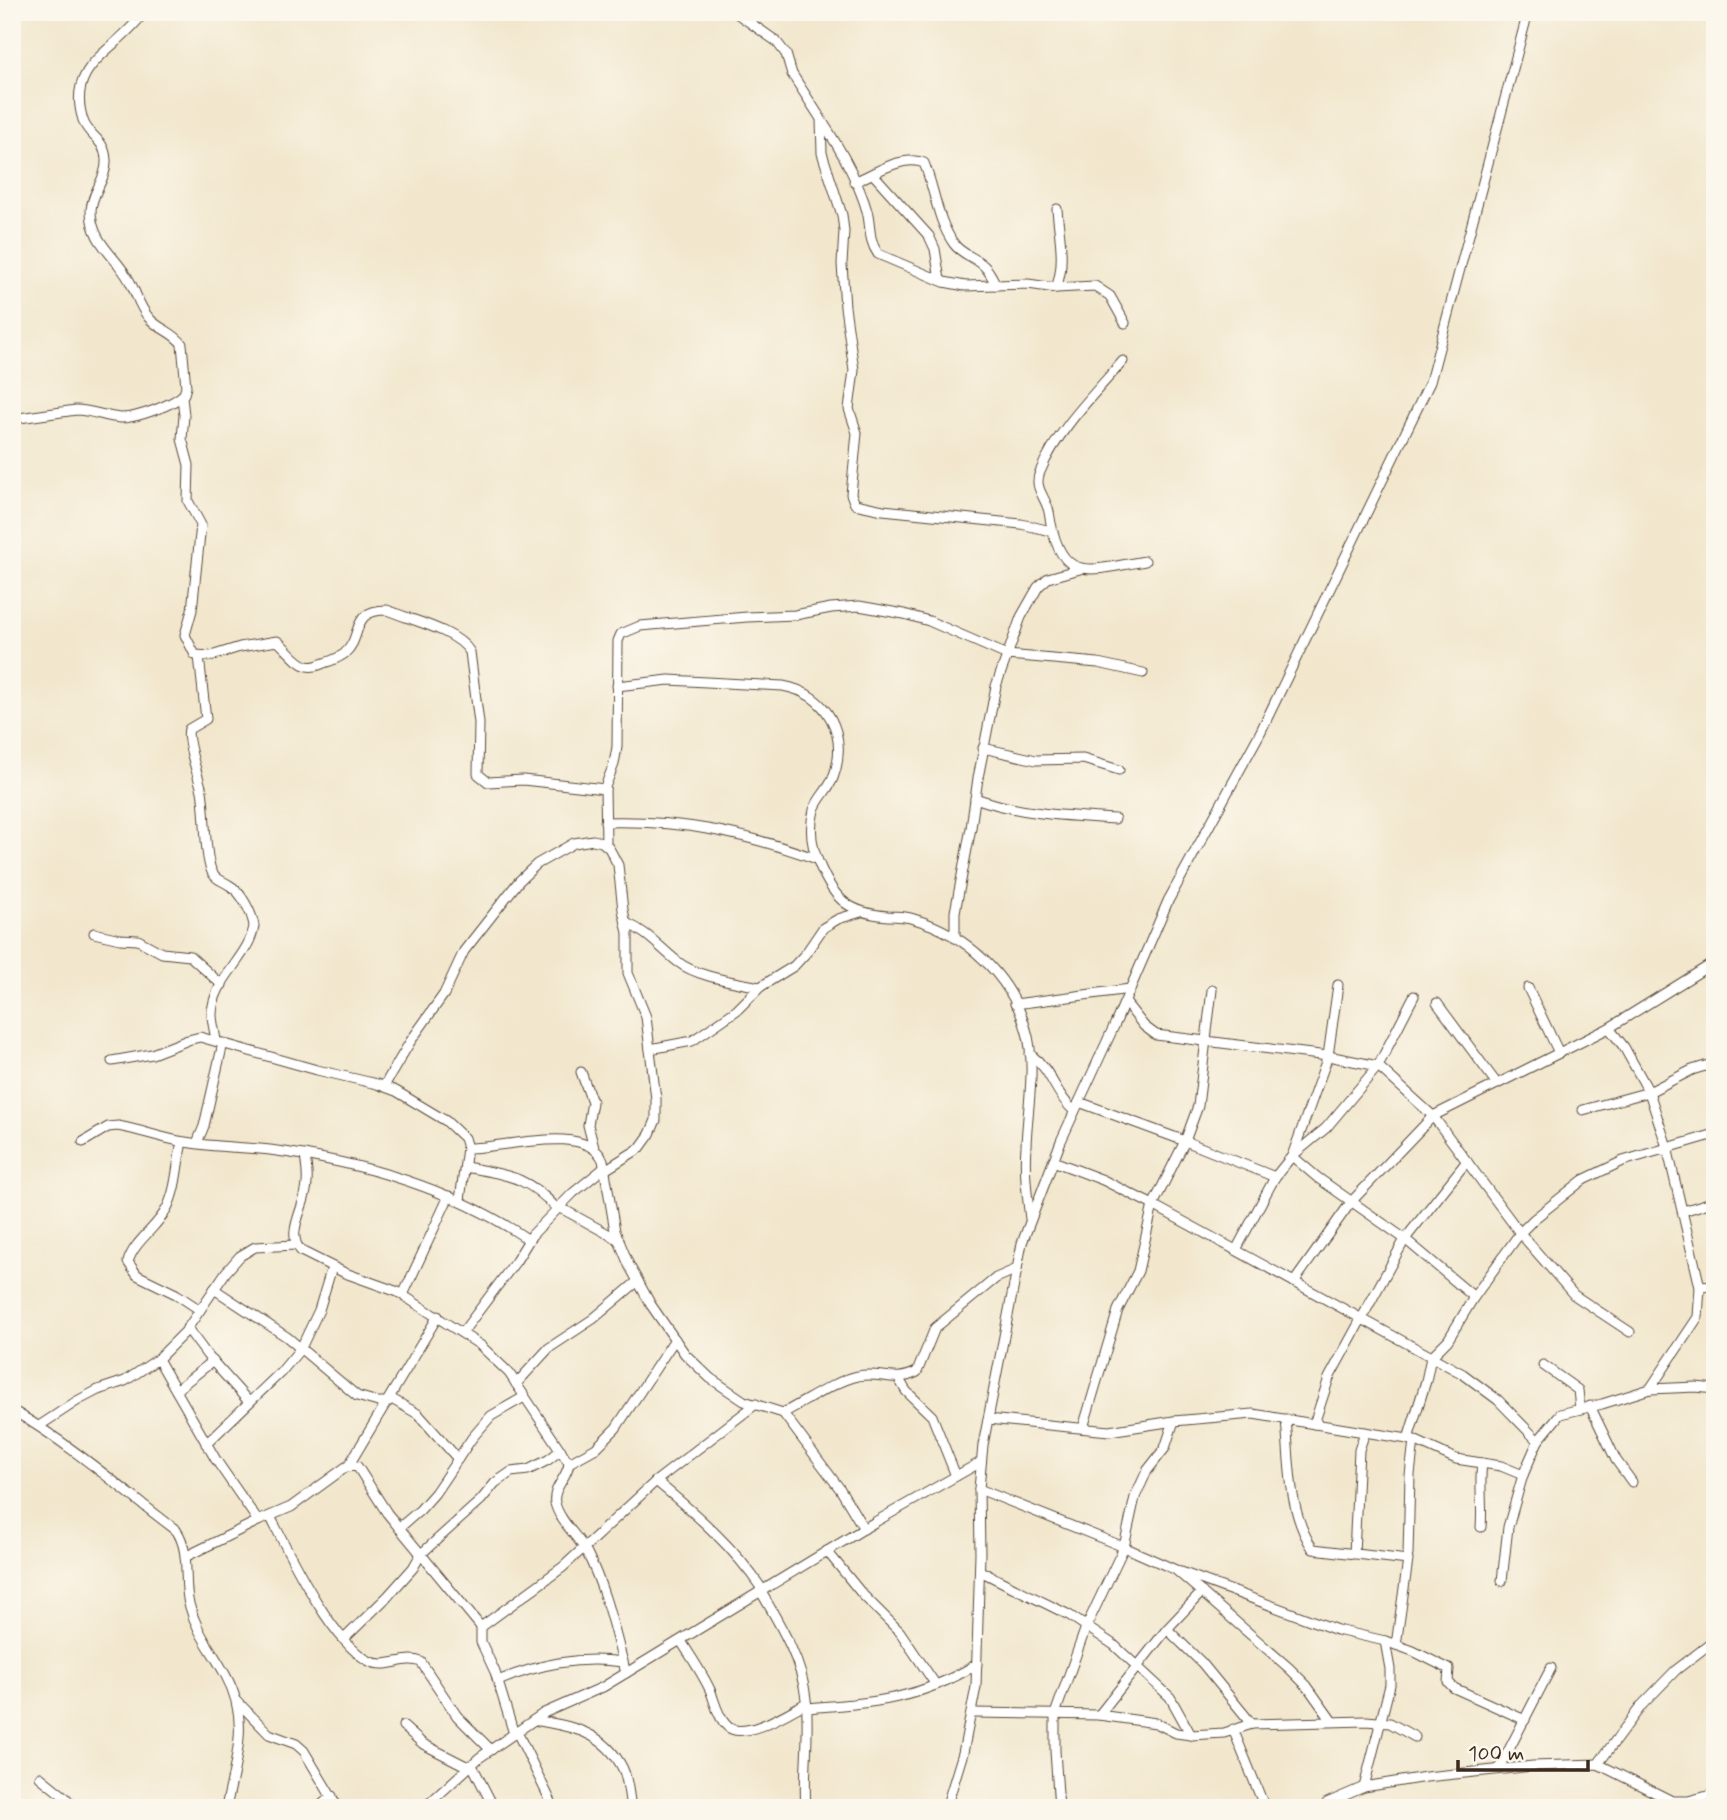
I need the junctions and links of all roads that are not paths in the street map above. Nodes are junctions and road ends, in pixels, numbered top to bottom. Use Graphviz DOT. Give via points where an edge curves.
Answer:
graph roads {
  1 [pos="144,12"];
  2 [pos="734,12"];
  3 [pos="1528,12"];
  4 [pos="821,119"];
  5 [pos="873,174"];
  6 [pos="855,182"];
  7 [pos="1057,209"];
  8 [pos="940,280"];
  9 [pos="996,285"];
  10 [pos="1056,288"];
  11 [pos="1125,323"];
  12 [pos="1123,361"];
  13 [pos="182,397"];
  14 [pos="12,419"];
  15 [pos="1051,531"];
  16 [pos="1145,561"];
  17 [pos="1080,569"];
  18 [pos="1007,655"];
  19 [pos="199,656"];
  20 [pos="1143,673"];
  21 [pos="617,686"];
  22 [pos="983,748"];
  23 [pos="1119,770"];
  24 [pos="605,789"];
  25 [pos="975,798"];
  26 [pos="1115,819"];
  27 [pos="605,822"];
  28 [pos="606,844"];
  29 [pos="817,859"];
  30 [pos="861,912"];
  31 [pos="626,923"];
  32 [pos="94,933"];
  33 [pos="955,938"];
  34 [pos="1715,962"];
  35 [pos="222,985"];
  36 [pos="1338,985"];
  37 [pos="760,987"];
  38 [pos="1528,988"];
  39 [pos="1130,989"];
  40 [pos="1212,990"];
  41 [pos="1414,996"];
  42 [pos="1125,1002"];
  43 [pos="1437,1003"];
  44 [pos="1016,1004"];
  45 [pos="1609,1028"];
  46 [pos="219,1042"];
  47 [pos="1204,1042"];
  48 [pos="650,1049"];
  49 [pos="1559,1053"];
  50 [pos="1030,1054"];
  51 [pos="1328,1056"];
  52 [pos="112,1061"];
  53 [pos="1715,1063"];
  54 [pos="1378,1066"];
  55 [pos="581,1072"];
  56 [pos="1497,1084"];
  57 [pos="384,1086"];
  58 [pos="1649,1092"];
  59 [pos="1079,1101"];
  60 [pos="1583,1110"];
  61 [pos="1074,1111"];
  62 [pos="1433,1116"];
  63 [pos="1715,1134"];
  64 [pos="1185,1141"];
  65 [pos="83,1142"];
  66 [pos="181,1142"];
  67 [pos="197,1143"];
  68 [pos="1667,1147"];
  69 [pos="467,1148"];
  70 [pos="594,1148"];
  71 [pos="305,1155"];
  72 [pos="1292,1156"];
  73 [pos="1053,1161"];
  74 [pos="1467,1161"];
  75 [pos="466,1167"];
  76 [pos="605,1169"];
  77 [pos="1275,1177"];
  78 [pos="449,1196"];
  79 [pos="460,1200"];
  80 [pos="1715,1201"];
  81 [pos="1351,1202"];
  82 [pos="1153,1205"];
  83 [pos="558,1208"];
  84 [pos="1683,1211"];
  85 [pos="1030,1220"];
  86 [pos="1520,1233"];
  87 [pos="1405,1239"];
  88 [pos="529,1240"];
  89 [pos="619,1240"];
  90 [pos="296,1245"];
  91 [pos="1236,1250"];
  92 [pos="332,1267"];
  93 [pos="1017,1269"];
  94 [pos="638,1281"];
  95 [pos="1294,1282"];
  96 [pos="1715,1286"];
  97 [pos="1700,1287"];
  98 [pos="214,1289"];
  99 [pos="403,1295"];
  100 [pos="1474,1297"];
  101 [pos="200,1310"];
  102 [pos="438,1316"];
  103 [pos="1362,1319"];
  104 [pos="187,1328"];
  105 [pos="1630,1332"];
  106 [pos="462,1333"];
  107 [pos="675,1339"];
  108 [pos="301,1348"];
  109 [pos="1431,1357"];
  110 [pos="158,1359"];
  111 [pos="213,1361"];
  112 [pos="1543,1365"];
  113 [pos="900,1379"];
  114 [pos="516,1384"];
  115 [pos="1650,1389"];
  116 [pos="176,1390"];
  117 [pos="1715,1390"];
  118 [pos="524,1397"];
  119 [pos="389,1400"];
  120 [pos="249,1402"];
  121 [pos="756,1404"];
  122 [pos="1585,1408"];
  123 [pos="17,1413"];
  124 [pos="783,1413"];
  125 [pos="988,1419"];
  126 [pos="1286,1419"];
  127 [pos="1174,1421"];
  128 [pos="1314,1424"];
  129 [pos="39,1426"];
  130 [pos="1083,1428"];
  131 [pos="1365,1432"];
  132 [pos="1411,1440"];
  133 [pos="1538,1441"];
  134 [pos="206,1444"];
  135 [pos="561,1450"];
  136 [pos="458,1459"];
  137 [pos="981,1462"];
  138 [pos="569,1463"];
  139 [pos="1482,1463"];
  140 [pos="349,1465"];
  141 [pos="1523,1475"];
  142 [pos="956,1476"];
  143 [pos="656,1481"];
  144 [pos="1632,1482"];
  145 [pos="979,1489"];
  146 [pos="270,1516"];
  147 [pos="258,1521"];
  148 [pos="1481,1527"];
  149 [pos="399,1528"];
  150 [pos="864,1529"];
  151 [pos="1124,1547"];
  152 [pos="584,1549"];
  153 [pos="827,1551"];
  154 [pos="421,1554"];
  155 [pos="1354,1554"];
  156 [pos="1408,1555"];
  157 [pos="185,1557"];
  158 [pos="1176,1570"];
  159 [pos="979,1571"];
  160 [pos="1502,1581"];
  161 [pos="761,1590"];
  162 [pos="1202,1592"];
  163 [pos="1086,1627"];
  164 [pos="481,1628"];
  165 [pos="1167,1629"];
  166 [pos="344,1639"];
  167 [pos="681,1640"];
  168 [pos="1715,1640"];
  169 [pos="1385,1641"];
  170 [pos="1396,1645"];
  171 [pos="623,1662"];
  172 [pos="976,1664"];
  173 [pos="1137,1667"];
  174 [pos="1551,1668"];
  175 [pos="626,1673"];
  176 [pos="498,1681"];
  177 [pos="936,1685"];
  178 [pos="235,1699"];
  179 [pos="807,1705"];
  180 [pos="972,1713"];
  181 [pos="1055,1714"];
  182 [pos="1099,1715"];
  183 [pos="534,1720"];
  184 [pos="1525,1720"];
  185 [pos="1332,1721"];
  186 [pos="1381,1722"];
  187 [pos="1252,1724"];
  188 [pos="403,1726"];
  189 [pos="1233,1729"];
  190 [pos="515,1733"];
  191 [pos="1191,1735"];
  192 [pos="1415,1737"];
  193 [pos="491,1750"];
  194 [pos="1598,1764"];
  195 [pos="472,1765"];
  196 [pos="1499,1769"];
  197 [pos="40,1777"];
  198 [pos="1364,1787"];
  199 [pos="1715,1794"];
  200 [pos="332,1796"];
  201 [pos="1327,1802"];
  202 [pos="74,1808"];
  203 [pos="226,1808"];
  204 [pos="318,1808"];
  205 [pos="338,1808"];
  206 [pos="424,1808"];
  207 [pos="494,1808"];
  208 [pos="554,1808"];
  209 [pos="631,1808"];
  210 [pos="806,1808"];
  211 [pos="946,1808"];
  212 [pos="1059,1808"];
  213 [pos="1265,1808"];
  1 -- 13 [label="street" via="88,67 80,107 84,125 100,141 106,157 91,212 98,236 149,318 182,344 186,387"];
  2 -- 4 [label="street" via="776,41"];
  3 -- 39 [label="street" via="1430,382 1260,733 1168,901"];
  4 -- 6 [label="street"];
  4 -- 15 [label="street" via="822,153 844,231 845,307 854,370 849,409 857,433 851,494 855,504"];
  5 -- 6 [label="street"];
  5 -- 8 [label="street" via="929,236"];
  5 -- 9 [label="street" via="901,162 915,159 923,163 948,234 956,247 986,268"];
  6 -- 8 [label="street" via="877,254"];
  7 -- 10 [label="street" via="1062,272"];
  8 -- 9 [label="street" via="965,286"];
  9 -- 10 [label="street"];
  10 -- 11 [label="street" via="1094,286 1110,296"];
  12 -- 15 [label="street" via="1062,435 1038,476"];
  13 -- 14 [label="street" via="119,418 76,410"];
  13 -- 19 [label="street" via="182,439 190,465 188,501 201,524 185,635"];
  15 -- 17 [label="street" via="1064,556"];
  16 -- 17 [label="street" via="1093,571"];
  17 -- 18 [label="street" via="1048,578 1038,587"];
  18 -- 20 [label="street" via="1098,663"];
  18 -- 21 [label="street" via="904,614 859,606 831,608 627,630 618,641"];
  18 -- 22 [label="street"];
  19 -- 24 [label="street" via="277,641 312,667 344,653 364,615 387,610 467,646 482,779"];
  19 -- 35 [label="street" via="206,719 189,729 187,737 203,795 209,862 219,881 237,891 254,926"];
  21 -- 24 [label="street" via="617,747"];
  21 -- 29 [label="street" via="669,680 760,684 799,689 820,704 835,723 837,746 834,776 814,810 812,839"];
  22 -- 23 [label="street" via="1035,760 1083,759"];
  22 -- 25 [label="street"];
  24 -- 27 [label="street"];
  25 -- 26 [label="street" via="1035,814"];
  25 -- 33 [label="street" via="955,912"];
  27 -- 28 [label="street"];
  27 -- 29 [label="street" via="688,824 747,836"];
  28 -- 31 [label="street" via="618,865"];
  28 -- 57 [label="street" via="593,840 574,843 537,864 519,881 464,951 444,995"];
  29 -- 30 [label="street" via="839,898"];
  30 -- 33 [label="street" via="912,918"];
  30 -- 37 [label="street" via="823,928 794,966"];
  31 -- 37 [label="street" via="649,935 693,971"];
  31 -- 48 [label="street" via="628,973 646,1017"];
  32 -- 35 [label="street" via="138,940 162,953 190,956"];
  33 -- 44 [label="street" via="980,955"];
  34 -- 45 [label="street"];
  35 -- 46 [label="street" via="212,1014"];
  36 -- 51 [label="street"];
  37 -- 48 [label="street" via="737,1010 692,1041"];
  38 -- 49 [label="street"];
  39 -- 42 [label="street"];
  39 -- 44 [label="street"];
  40 -- 47 [label="street"];
  41 -- 54 [label="street"];
  42 -- 47 [label="street" via="1156,1035"];
  42 -- 59 [label="street"];
  43 -- 56 [label="street"];
  44 -- 50 [label="street" via="1027,1030"];
  45 -- 49 [label="street"];
  45 -- 58 [label="street"];
  46 -- 52 [label="street" via="200,1037 152,1054"];
  46 -- 57 [label="street"];
  46 -- 67 [label="street"];
  47 -- 51 [label="street"];
  47 -- 64 [label="street" via="1198,1106"];
  48 -- 76 [label="street" via="656,1120 640,1148"];
  49 -- 56 [label="street"];
  50 -- 61 [label="street" via="1046,1067 1059,1095"];
  50 -- 85 [label="street" via="1024,1179"];
  51 -- 54 [label="street"];
  51 -- 72 [label="street"];
  53 -- 58 [label="street"];
  54 -- 62 [label="street"];
  54 -- 72 [label="street" via="1326,1128"];
  55 -- 70 [label="street" via="592,1102 588,1125"];
  56 -- 62 [label="street"];
  57 -- 69 [label="street" via="446,1121 464,1138"];
  58 -- 60 [label="street"];
  58 -- 68 [label="street"];
  59 -- 61 [label="street"];
  59 -- 64 [label="street"];
  61 -- 73 [label="street"];
  62 -- 74 [label="street"];
  62 -- 81 [label="street"];
  63 -- 68 [label="street"];
  64 -- 77 [label="street"];
  64 -- 82 [label="street"];
  65 -- 66 [label="street" via="118,1126"];
  66 -- 67 [label="street"];
  66 -- 101 [label="street" via="168,1207 128,1262 137,1275"];
  67 -- 71 [label="street"];
  68 -- 84 [label="street"];
  68 -- 86 [label="street" via="1583,1180"];
  69 -- 70 [label="street" via="563,1139"];
  69 -- 75 [label="street"];
  70 -- 76 [label="street"];
  71 -- 78 [label="street" via="384,1173"];
  71 -- 90 [label="street" via="308,1185 294,1234"];
  72 -- 77 [label="street"];
  72 -- 81 [label="street"];
  73 -- 82 [label="street"];
  73 -- 85 [label="street"];
  74 -- 86 [label="street"];
  74 -- 87 [label="street"];
  75 -- 79 [label="street"];
  75 -- 83 [label="street" via="522,1180"];
  76 -- 83 [label="street"];
  76 -- 89 [label="street"];
  77 -- 91 [label="street"];
  78 -- 79 [label="street"];
  78 -- 99 [label="street"];
  79 -- 88 [label="street"];
  80 -- 84 [label="street"];
  81 -- 87 [label="street"];
  81 -- 95 [label="street"];
  82 -- 91 [label="street"];
  82 -- 130 [label="street" via="1138,1271 1118,1310"];
  83 -- 88 [label="street"];
  83 -- 89 [label="street"];
  84 -- 97 [label="street"];
  85 -- 93 [label="street"];
  86 -- 100 [label="street"];
  86 -- 105 [label="street" via="1574,1295"];
  87 -- 100 [label="street"];
  87 -- 103 [label="street"];
  88 -- 106 [label="street"];
  89 -- 94 [label="street"];
  90 -- 92 [label="street"];
  90 -- 98 [label="street" via="256,1247 240,1256"];
  91 -- 95 [label="street"];
  92 -- 99 [label="street"];
  92 -- 108 [label="street" via="320,1310"];
  93 -- 113 [label="street" via="996,1278 940,1323 917,1372"];
  93 -- 125 [label="street"];
  94 -- 107 [label="street"];
  94 -- 114 [label="street" via="550,1348"];
  95 -- 103 [label="street"];
  96 -- 97 [label="street"];
  97 -- 115 [label="street" via="1698,1317"];
  98 -- 101 [label="street"];
  98 -- 108 [label="street"];
  99 -- 102 [label="street"];
  100 -- 109 [label="street" via="1448,1340"];
  101 -- 104 [label="street"];
  102 -- 106 [label="street"];
  102 -- 119 [label="street"];
  103 -- 109 [label="street"];
  103 -- 128 [label="street" via="1329,1378"];
  104 -- 110 [label="street"];
  104 -- 111 [label="street"];
  106 -- 114 [label="street" via="480,1345"];
  107 -- 121 [label="street" via="710,1378"];
  107 -- 138 [label="street" via="616,1428 596,1448"];
  108 -- 119 [label="street" via="357,1396"];
  108 -- 120 [label="street"];
  109 -- 132 [label="street"];
  109 -- 133 [label="street" via="1498,1400"];
  110 -- 116 [label="street"];
  110 -- 129 [label="street"];
  111 -- 116 [label="street"];
  111 -- 120 [label="street"];
  112 -- 122 [label="street" via="1578,1390"];
  113 -- 124 [label="street" via="855,1376"];
  113 -- 142 [label="street" via="932,1416"];
  114 -- 118 [label="street"];
  115 -- 117 [label="street"];
  115 -- 122 [label="street"];
  116 -- 134 [label="street"];
  118 -- 135 [label="street"];
  118 -- 136 [label="street" via="491,1416"];
  119 -- 136 [label="street" via="418,1414"];
  119 -- 140 [label="street"];
  120 -- 134 [label="street"];
  121 -- 124 [label="street"];
  121 -- 143 [label="street"];
  122 -- 133 [label="street" via="1560,1413"];
  122 -- 144 [label="street"];
  123 -- 129 [label="street"];
  124 -- 150 [label="street"];
  125 -- 130 [label="street"];
  125 -- 137 [label="street"];
  126 -- 127 [label="street" via="1253,1414"];
  126 -- 128 [label="street"];
  126 -- 155 [label="street" via="1295,1509 1306,1539 1313,1549"];
  127 -- 130 [label="street" via="1109,1431"];
  127 -- 151 [label="street" via="1165,1448 1135,1497"];
  128 -- 131 [label="street"];
  129 -- 157 [label="street" via="176,1530 183,1539"];
  131 -- 132 [label="street"];
  131 -- 155 [label="street" via="1359,1450"];
  132 -- 139 [label="street" via="1456,1459"];
  132 -- 156 [label="street"];
  133 -- 141 [label="street"];
  134 -- 147 [label="street"];
  135 -- 138 [label="street"];
  135 -- 154 [label="street" via="495,1483"];
  136 -- 149 [label="street" via="435,1493"];
  137 -- 142 [label="street"];
  137 -- 145 [label="street"];
  138 -- 152 [label="street" via="555,1503"];
  139 -- 141 [label="street"];
  139 -- 148 [label="street"];
  140 -- 146 [label="street" via="291,1507"];
  140 -- 149 [label="street" via="357,1466"];
  141 -- 160 [label="street" via="1508,1527"];
  142 -- 150 [label="street"];
  143 -- 152 [label="street"];
  143 -- 161 [label="street" via="745,1563"];
  145 -- 151 [label="street"];
  145 -- 159 [label="street"];
  146 -- 147 [label="street"];
  146 -- 166 [label="street"];
  147 -- 157 [label="street"];
  149 -- 154 [label="street"];
  150 -- 153 [label="street"];
  151 -- 158 [label="street"];
  151 -- 163 [label="street"];
  152 -- 164 [label="street"];
  152 -- 171 [label="street" via="601,1587"];
  153 -- 161 [label="street"];
  153 -- 177 [label="street" via="900,1632"];
  154 -- 164 [label="street"];
  154 -- 166 [label="street" via="388,1597"];
  155 -- 170 [label="street" via="1408,1560"];
  157 -- 178 [label="street" via="192,1616"];
  158 -- 162 [label="street"];
  158 -- 169 [label="street" via="1337,1630"];
  159 -- 163 [label="street"];
  159 -- 172 [label="street"];
  161 -- 167 [label="street"];
  161 -- 179 [label="street" via="793,1653"];
  162 -- 165 [label="street"];
  162 -- 185 [label="street" via="1289,1668"];
  163 -- 173 [label="street"];
  163 -- 181 [label="street"];
  164 -- 176 [label="street" via="481,1642"];
  165 -- 173 [label="street"];
  165 -- 187 [label="street"];
  166 -- 193 [label="street" via="353,1651 374,1663 421,1662 457,1716"];
  167 -- 175 [label="street"];
  167 -- 179 [label="street" via="727,1727 757,1727"];
  168 -- 194 [label="street" via="1676,1670 1642,1705"];
  169 -- 170 [label="street"];
  169 -- 186 [label="street" via="1390,1685"];
  170 -- 184 [label="street" via="1449,1669 1448,1682 1454,1688"];
  171 -- 175 [label="street"];
  171 -- 176 [label="street" via="566,1661"];
  172 -- 177 [label="street"];
  172 -- 180 [label="street"];
  173 -- 182 [label="street"];
  173 -- 191 [label="street" via="1170,1697"];
  174 -- 184 [label="street"];
  175 -- 183 [label="street"];
  176 -- 190 [label="street"];
  177 -- 179 [label="street" via="862,1705"];
  178 -- 200 [label="street" via="269,1734 304,1751"];
  178 -- 203 [label="street" via="238,1755"];
  179 -- 210 [label="street"];
  180 -- 181 [label="street"];
  180 -- 211 [label="street"];
  181 -- 182 [label="street"];
  181 -- 212 [label="street"];
  182 -- 191 [label="street" via="1156,1723"];
  183 -- 190 [label="street"];
  183 -- 209 [label="street" via="583,1730 596,1738 624,1770"];
  184 -- 196 [label="street"];
  185 -- 186 [label="street"];
  185 -- 187 [label="street"];
  186 -- 192 [label="street"];
  186 -- 198 [label="street"];
  187 -- 189 [label="street"];
  188 -- 195 [label="street" via="423,1744"];
  189 -- 191 [label="street"];
  189 -- 213 [label="street"];
  190 -- 193 [label="street"];
  190 -- 208 [label="street"];
  193 -- 195 [label="street"];
  194 -- 196 [label="street"];
  194 -- 199 [label="street" via="1672,1801"];
  195 -- 206 [label="street"];
  195 -- 207 [label="street"];
  196 -- 198 [label="street"];
  197 -- 202 [label="street"];
  198 -- 201 [label="street"];
  200 -- 204 [label="street"];
  200 -- 205 [label="street"];
}
